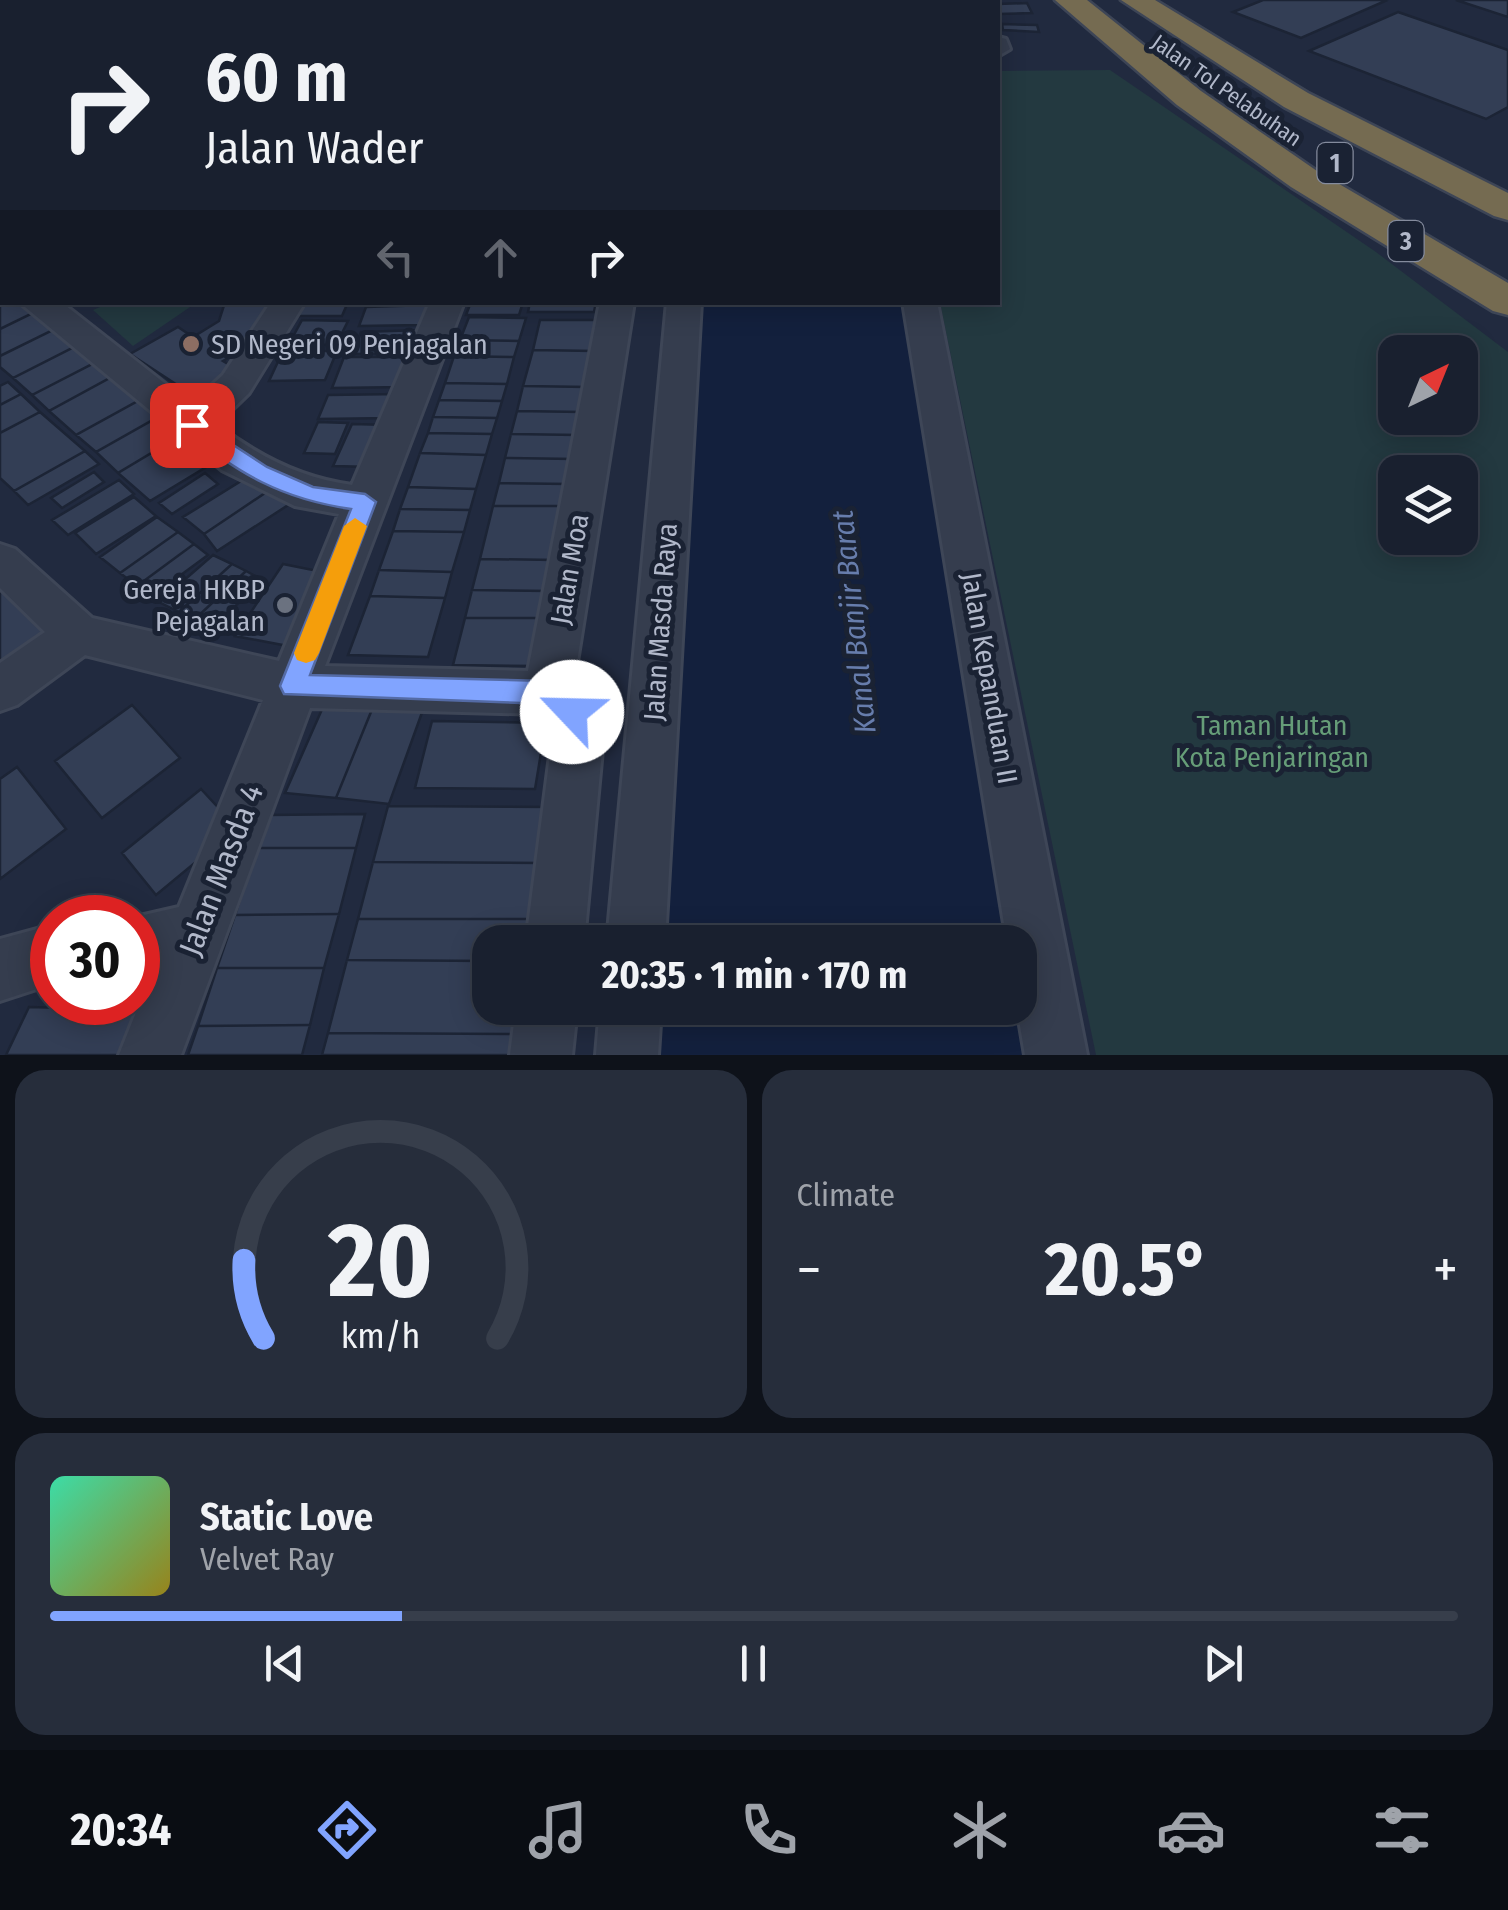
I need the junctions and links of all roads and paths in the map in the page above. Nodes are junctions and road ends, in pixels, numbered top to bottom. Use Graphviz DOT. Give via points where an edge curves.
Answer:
graph roads {
  1 [pos="1069,0"];
  2 [pos="1103,0"];
  3 [pos="1134,0"];
  4 [pos="1304,179"];
  5 [pos="1508,208"];
  6 [pos="1508,268"];
  7 [pos="1508,302"];
  8 [pos="286,305"];
  9 [pos="446,305"];
  10 [pos="616,305"];
  11 [pos="684,305"];
  12 [pos="921,305"];
  13 [pos="57,307"];
  14 [pos="1508,334"];
  15 [pos="192,425"];
  16 [pos="365,502"];
  17 [pos="0,561"];
  18 [pos="78,634"];
  19 [pos="293,686"];
  20 [pos="0,690"];
  21 [pos="548,693"];
  22 [pos="557,925"];
  23 [pos="637,925"];
  24 [pos="196,933"];
  25 [pos="160,940"];
  26 [pos="30,960"];
  27 [pos="0,971"];
  28 [pos="545,1025"];
  29 [pos="630,1025"];
  30 [pos="150,1055"];
  31 [pos="541,1055"];
  32 [pos="627,1055"];
  33 [pos="1056,1055"];
  1 -- 4 [label="highway, 3" via="1188,98"];
  2 -- 6 [label="highway, Jalan Tol Pelabuhan / 1" via="1292,136"];
  3 -- 5 [label="highway" via="1327,117"];
  4 -- 7 [label="highway, 3"];
  4 -- 14 [label="highway" via="1334,210"];
  8 -- 15 [label="street" via="236,384"];
  9 -- 16 [label="street, Jalan Masda 4"];
  10 -- 21 [label="street, Jalan Moa"];
  11 -- 23 [label="street, Jalan Masda Raya"];
  12 -- 33 [label="street, Jalan Kepanduan II"];
  13 -- 15 [label="street"];
  15 -- 16 [label="street" via="236,460 310,495"];
  16 -- 19 [label="street, Jalan Masda 4"];
  17 -- 18 [label="street"];
  18 -- 19 [label="street"];
  18 -- 20 [label="street"];
  19 -- 21 [label="street"];
  19 -- 24 [label="street, Jalan Masda 4"];
  21 -- 22 [label="street" via="560,698 579,729"];
  24 -- 25 [label="street"];
  24 -- 30 [label="street, Jalan Masda 4"];
  26 -- 27 [label="street"];
  28 -- 31 [label="street"];
  29 -- 32 [label="street"];
}
